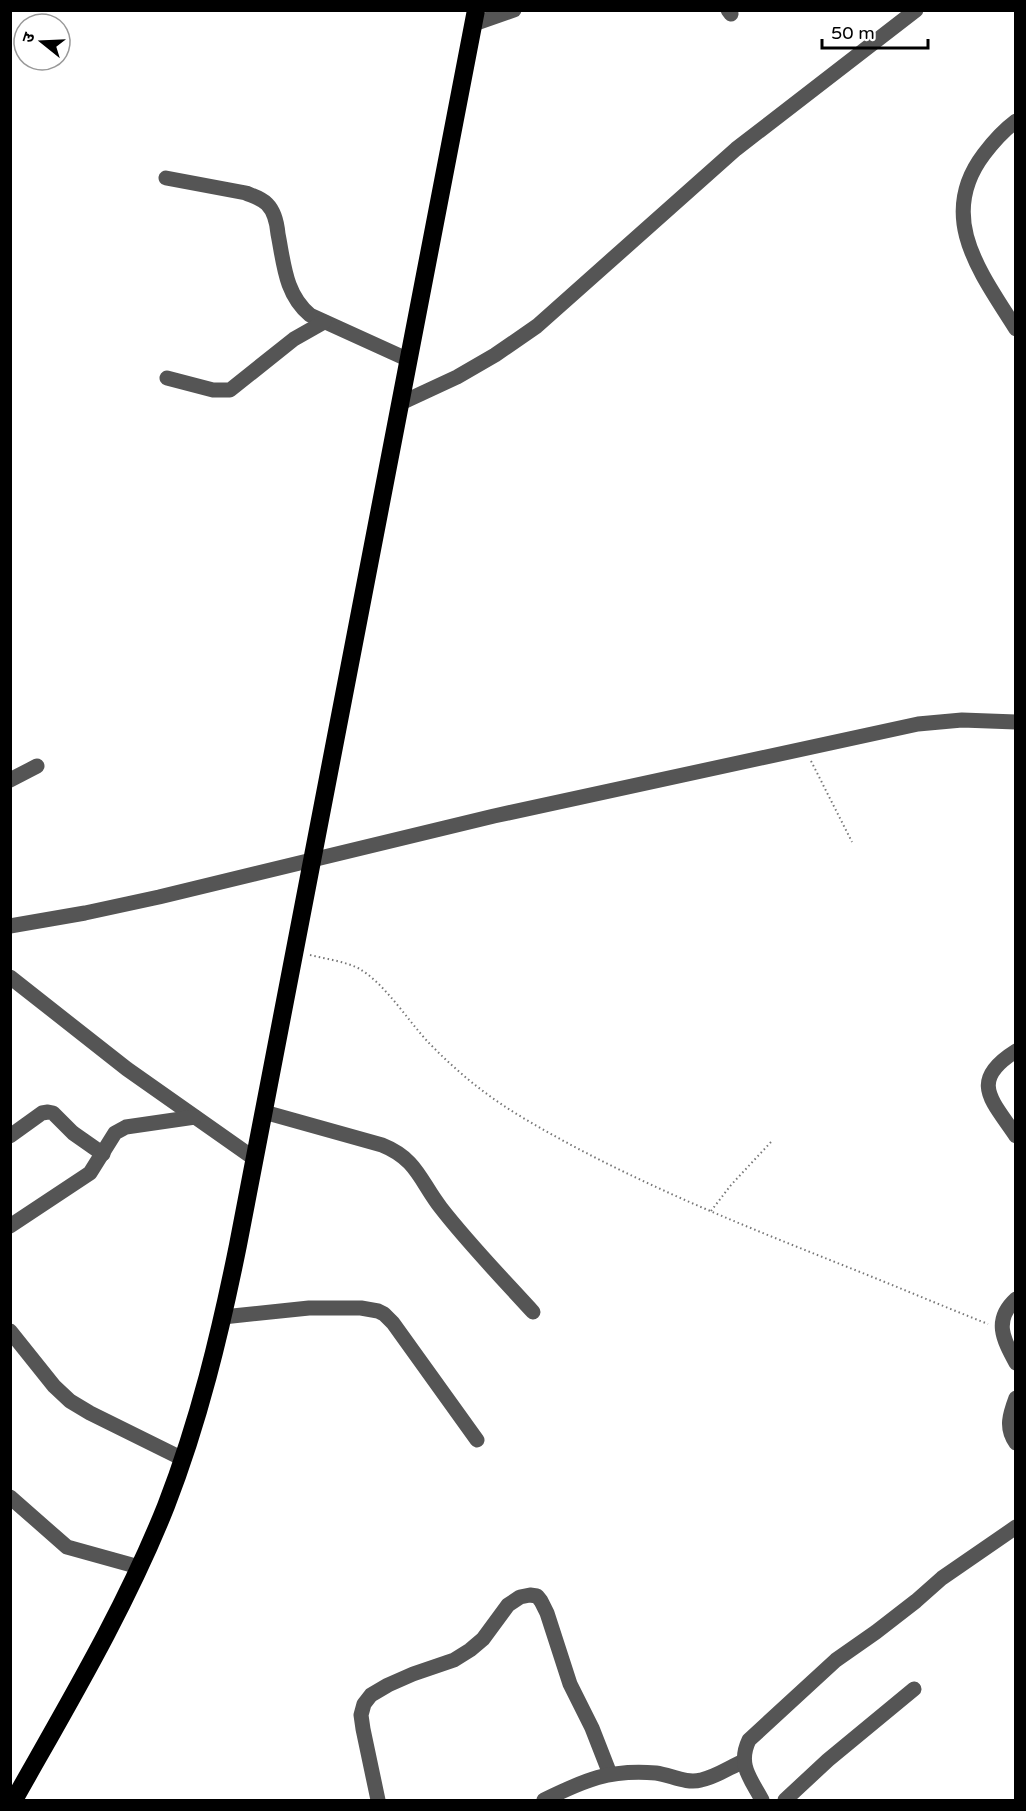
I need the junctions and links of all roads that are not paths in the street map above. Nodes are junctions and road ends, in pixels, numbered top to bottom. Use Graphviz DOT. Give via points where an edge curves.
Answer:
graph roads {
  1 [pos="514,10"];
  2 [pos="916,10"];
  3 [pos="475,17"];
  4 [pos="1016,121"];
  5 [pos="166,178"];
  6 [pos="324,322"];
  7 [pos="1016,329"];
  8 [pos="409,360"];
  9 [pos="167,378"];
  10 [pos="401,403"];
  11 [pos="1016,722"];
  12 [pos="37,766"];
  13 [pos="10,780"];
  14 [pos="311,863"];
  15 [pos="10,926"];
  16 [pos="10,977"];
  17 [pos="1016,1051"];
  18 [pos="264,1112"];
  19 [pos="195,1117"];
  20 [pos="1016,1136"];
  21 [pos="10,1137"];
  22 [pos="103,1154"];
  23 [pos="255,1159"];
  24 [pos="10,1226"];
  25 [pos="1016,1299"];
  26 [pos="533,1312"];
  27 [pos="223,1317"];
  28 [pos="10,1331"];
  29 [pos="1016,1362"];
  30 [pos="1016,1398"];
  31 [pos="477,1440"];
  32 [pos="1016,1443"];
  33 [pos="183,1458"];
  34 [pos="10,1497"];
  35 [pos="1016,1527"];
  36 [pos="139,1567"];
  37 [pos="914,1689"];
  38 [pos="744,1761"];
  39 [pos="610,1774"];
  40 [pos="15,1791"];
  41 [pos="378,1800"];
  42 [pos="544,1800"];
  43 [pos="762,1800"];
  44 [pos="785,1800"];
  1 -- 3 [label="street"];
  2 -- 10 [label="street" via="736,149 537,327 457,377"];
  3 -- 8 [label="highway"];
  4 -- 7 [label="street" via="979,160 970,176 962,208 969,245 981,274"];
  5 -- 6 [label="street" via="246,193 267,204 276,222 292,294 300,307"];
  6 -- 8 [label="street"];
  6 -- 9 [label="street" via="294,339 230,390 213,390"];
  8 -- 10 [label="highway"];
  10 -- 14 [label="highway"];
  11 -- 14 [label="street" via="962,720 918,724 506,814"];
  12 -- 13 [label="street"];
  14 -- 15 [label="street"];
  14 -- 18 [label="highway"];
  16 -- 19 [label="street"];
  17 -- 20 [label="street" via="994,1068 987,1088"];
  18 -- 23 [label="highway"];
  18 -- 26 [label="street" via="382,1145 406,1158 441,1208"];
  19 -- 22 [label="street" via="126,1127 115,1133"];
  19 -- 23 [label="street"];
  21 -- 22 [label="street" via="48,1112"];
  22 -- 24 [label="street" via="90,1173"];
  23 -- 27 [label="highway"];
  25 -- 29 [label="street" via="1002,1321 1005,1340"];
  27 -- 31 [label="street" via="309,1308 361,1308 384,1314"];
  27 -- 33 [label="highway" via="207,1385"];
  28 -- 33 [label="street" via="70,1401"];
  30 -- 32 [label="street" via="1009,1431"];
  33 -- 36 [label="highway"];
  34 -- 36 [label="street" via="67,1547"];
  35 -- 38 [label="street" via="836,1660 749,1740"];
  36 -- 40 [label="highway" via="97,1654"];
  37 -- 44 [label="street"];
  38 -- 39 [label="street" via="699,1781 659,1773"];
  38 -- 43 [label="street"];
  39 -- 41 [label="street" via="570,1684 547,1613 537,1596 530,1595 508,1605 470,1650 388,1685 364,1704 363,1729"];
  39 -- 42 [label="street"];
}
